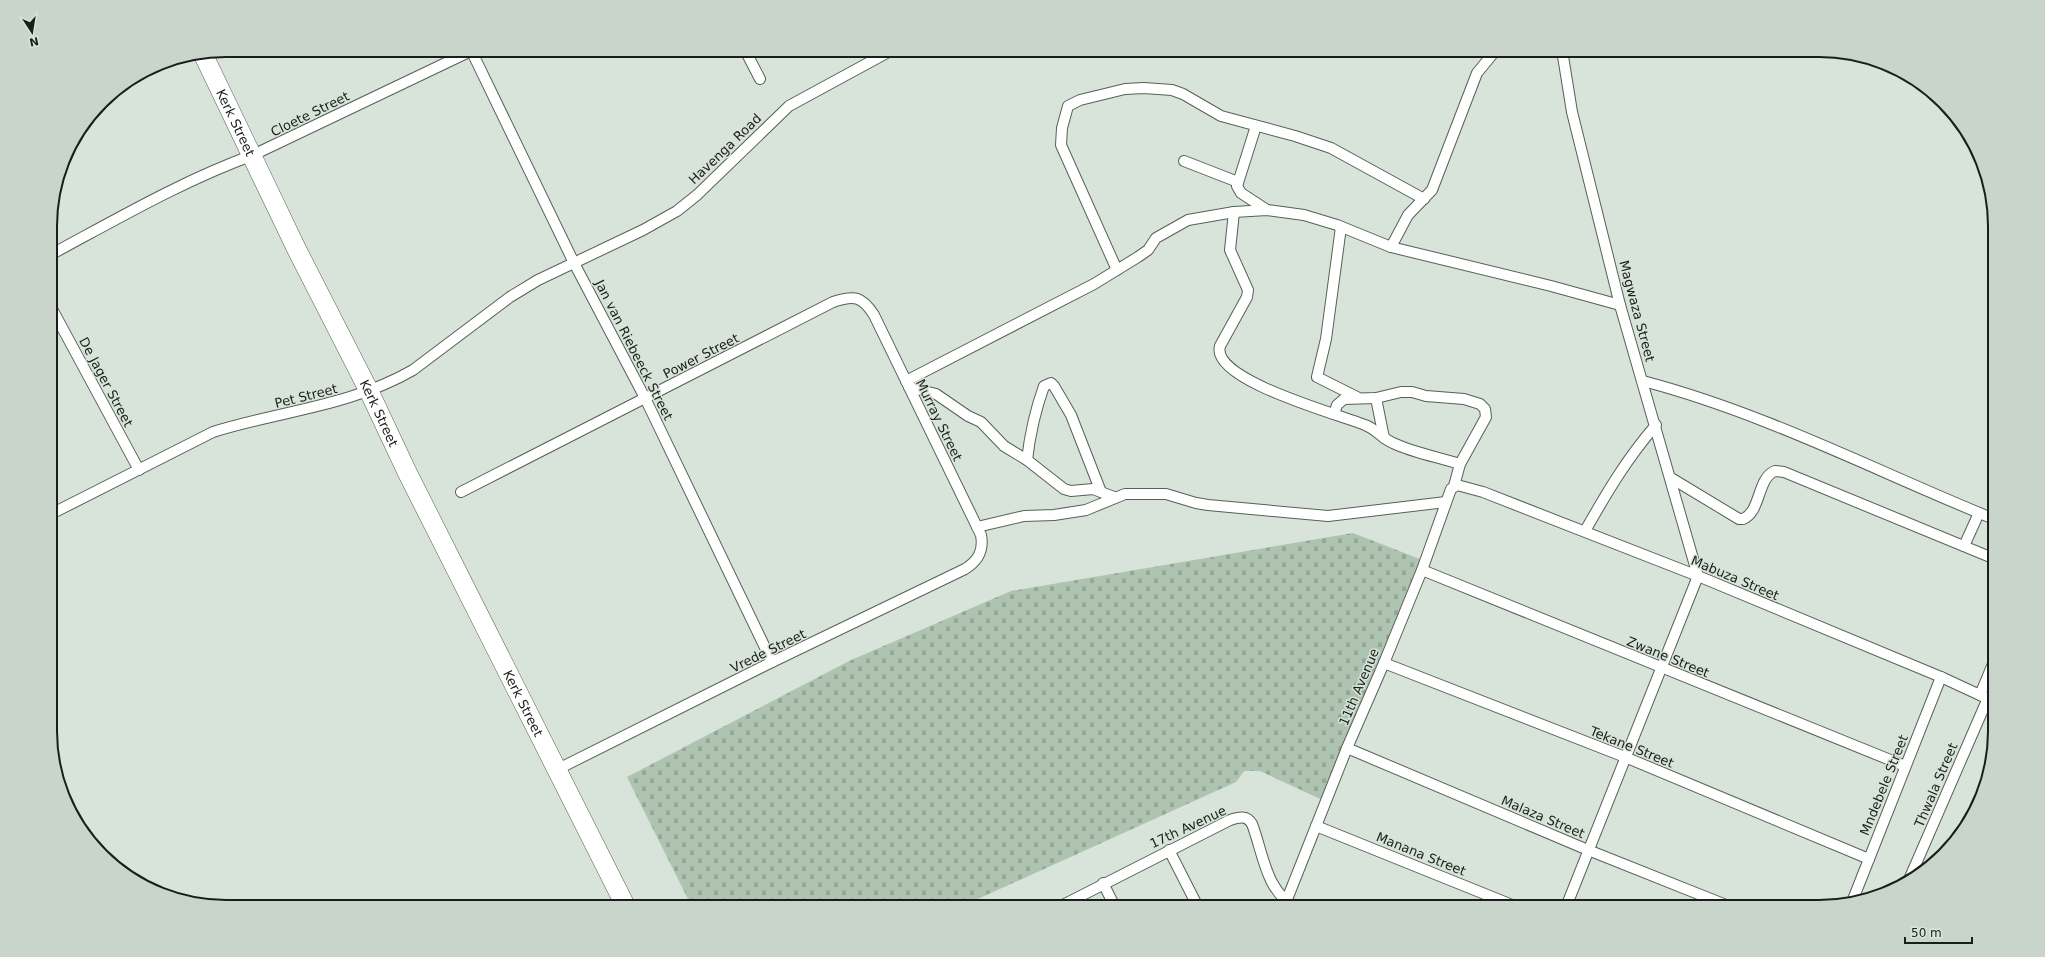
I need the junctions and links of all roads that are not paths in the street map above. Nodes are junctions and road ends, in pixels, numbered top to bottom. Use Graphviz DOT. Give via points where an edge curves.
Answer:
graph roads {
  1 [pos="457,57"];
  2 [pos="475,57"];
  3 [pos="749,57"];
  4 [pos="879,57"];
  5 [pos="1489,57"];
  6 [pos="1563,57"];
  7 [pos="205,58"];
  8 [pos="760,78"];
  9 [pos="1256,126"];
  10 [pos="253,155"];
  11 [pos="1184,161"];
  12 [pos="1238,182"];
  13 [pos="1424,199"];
  14 [pos="1266,210"];
  15 [pos="1234,212"];
  16 [pos="1341,227"];
  17 [pos="1391,247"];
  18 [pos="57,251"];
  19 [pos="574,263"];
  20 [pos="1117,270"];
  21 [pos="868,304"];
  22 [pos="1620,305"];
  23 [pos="57,318"];
  24 [pos="1643,381"];
  25 [pos="907,384"];
  26 [pos="369,392"];
  27 [pos="645,398"];
  28 [pos="1358,398"];
  29 [pos="1376,398"];
  30 [pos="1334,414"];
  31 [pos="1656,425"];
  32 [pos="1384,438"];
  33 [pos="1027,460"];
  34 [pos="1460,464"];
  35 [pos="139,470"];
  36 [pos="1671,478"];
  37 [pos="1458,486"];
  38 [pos="461,492"];
  39 [pos="1101,492"];
  40 [pos="1114,497"];
  41 [pos="1446,502"];
  42 [pos="57,511"];
  43 [pos="1979,513"];
  44 [pos="1988,517"];
  45 [pos="977,527"];
  46 [pos="1584,531"];
  47 [pos="1964,546"];
  48 [pos="982,549"];
  49 [pos="1988,556"];
  50 [pos="1422,570"];
  51 [pos="1698,576"];
  52 [pos="772,662"];
  53 [pos="1384,663"];
  54 [pos="1662,669"];
  55 [pos="1941,677"];
  56 [pos="1988,698"];
  57 [pos="1347,748"];
  58 [pos="1625,757"];
  59 [pos="1905,766"];
  60 [pos="558,769"];
  61 [pos="1316,826"];
  62 [pos="1169,850"];
  63 [pos="1588,850"];
  64 [pos="1869,859"];
  65 [pos="1912,872"];
  66 [pos="1103,882"];
  67 [pos="1854,896"];
  68 [pos="623,900"];
  69 [pos="1071,900"];
  70 [pos="1112,900"];
  71 [pos="1194,900"];
  72 [pos="1282,900"];
  73 [pos="1287,900"];
  74 [pos="1500,900"];
  75 [pos="1569,900"];
  76 [pos="1713,900"];
  1 -- 10 [label="street, Cloete Street"];
  2 -- 19 [label="street, Jan van Riebeeck Street"];
  3 -- 8 [label="street"];
  4 -- 19 [label="street, Havenga Road" via="789,106 697,195 677,211"];
  5 -- 13 [label="street" via="1478,74 1432,190"];
  6 -- 22 [label="street, Magwaza Street" via="1572,112"];
  7 -- 10 [label="highway, Kerk Street"];
  9 -- 12 [label="street"];
  9 -- 13 [label="street" via="1331,148"];
  9 -- 20 [label="street" via="1221,116 1183,94 1160,88 1113,91 1068,106 1062,128 1061,145"];
  10 -- 18 [label="street, Cloete Street" via="218,168 170,191"];
  10 -- 26 [label="highway, Kerk Street" via="297,250"];
  11 -- 12 [label="street"];
  12 -- 14 [label="street" via="1238,192"];
  13 -- 17 [label="street" via="1408,216"];
  14 -- 15 [label="street"];
  14 -- 16 [label="street" via="1304,215"];
  15 -- 20 [label="street" via="1188,220 1156,238 1148,250"];
  15 -- 30 [label="street" via="1230,250 1248,294 1223,338 1219,350 1222,358 1233,369 1269,391"];
  16 -- 17 [label="street"];
  16 -- 28 [label="street" via="1326,339 1317,377"];
  17 -- 22 [label="street"];
  19 -- 26 [label="street, Pet Street" via="510,297 413,370"];
  19 -- 27 [label="street, Jan van Riebeeck Street"];
  20 -- 25 [label="street"];
  21 -- 25 [label="street, Murray Street"];
  21 -- 27 [label="street, Power Street" via="852,298 834,302"];
  22 -- 24 [label="street, Magwaza Street"];
  23 -- 35 [label="street, De Jager Street"];
  24 -- 31 [label="street, Magwaza Street"];
  24 -- 43 [label="street" via="1709,400 1784,428"];
  25 -- 33 [label="street" via="944,398 968,416 981,422 1004,446"];
  25 -- 45 [label="street, Murray Street"];
  26 -- 35 [label="street, Pet Street" via="331,404 213,432"];
  26 -- 60 [label="highway, Kerk Street"];
  27 -- 38 [label="street, Power Street"];
  27 -- 52 [label="street, Jan van Riebeeck Street"];
  28 -- 29 [label="street"];
  28 -- 30 [label="street" via="1340,401"];
  29 -- 32 [label="street"];
  29 -- 34 [label="street, 11th Avenue" via="1412,392 1426,396 1464,399 1480,404 1485,409 1486,417"];
  30 -- 32 [label="street" via="1366,425"];
  31 -- 36 [label="street, Magwaza Street"];
  31 -- 46 [label="street" via="1612,483"];
  32 -- 34 [label="street" via="1394,444"];
  33 -- 39 [label="street" via="1067,490 1088,489"];
  33 -- 39 [label="street" via="1037,405 1044,386 1051,383 1071,415"];
  34 -- 37 [label="street, 11th Avenue"];
  35 -- 42 [label="street, Pet Street"];
  36 -- 47 [label="street" via="1743,519 1751,512 1770,474 1775,471 1784,472"];
  36 -- 51 [label="street, Magwaza Street"];
  37 -- 41 [label="street, 11th Avenue"];
  37 -- 46 [label="street, Mabuza Street"];
  39 -- 40 [label="street"];
  40 -- 41 [label="street" via="1125,494 1166,494 1208,505 1328,516"];
  40 -- 45 [label="street" via="1086,510 1024,516"];
  41 -- 50 [label="street, 11th Avenue"];
  43 -- 44 [label="street"];
  43 -- 47 [label="street"];
  45 -- 48 [label="street, Murray Street" via="981,535"];
  46 -- 51 [label="street, Mabuza Street"];
  47 -- 49 [label="street"];
  48 -- 52 [label="street, Vrede Street" via="975,561 965,569"];
  50 -- 53 [label="street, 11th Avenue"];
  50 -- 54 [label="street, Zwane Street"];
  51 -- 54 [label="street"];
  51 -- 55 [label="street, Mabuza Street"];
  52 -- 60 [label="street, Vrede Street"];
  53 -- 57 [label="street, 11th Avenue"];
  53 -- 58 [label="street, Tekane Street"];
  54 -- 58 [label="street"];
  54 -- 59 [label="street, Zwane Street"];
  55 -- 56 [label="street, Mabuza Street"];
  55 -- 59 [label="street, Mndebele Street"];
  56 -- 65 [label="street, Thwala Street"];
  57 -- 61 [label="street, 11th Avenue"];
  57 -- 63 [label="street, Malaza Street"];
  58 -- 63 [label="street"];
  58 -- 64 [label="street, Tekane Street"];
  59 -- 64 [label="street, Mndebele Street"];
  60 -- 68 [label="highway, Kerk Street"];
  61 -- 73 [label="street, 11th Avenue"];
  61 -- 74 [label="street, Manana Street"];
  62 -- 66 [label="street, 17th Avenue"];
  62 -- 71 [label="street"];
  62 -- 72 [label="street, 17th Avenue" via="1230,820 1247,818 1254,830 1269,876"];
  63 -- 75 [label="street"];
  63 -- 76 [label="street, Malaza Street"];
  64 -- 67 [label="street, Mndebele Street"];
  66 -- 69 [label="street, 17th Avenue"];
  66 -- 70 [label="street"];
}
